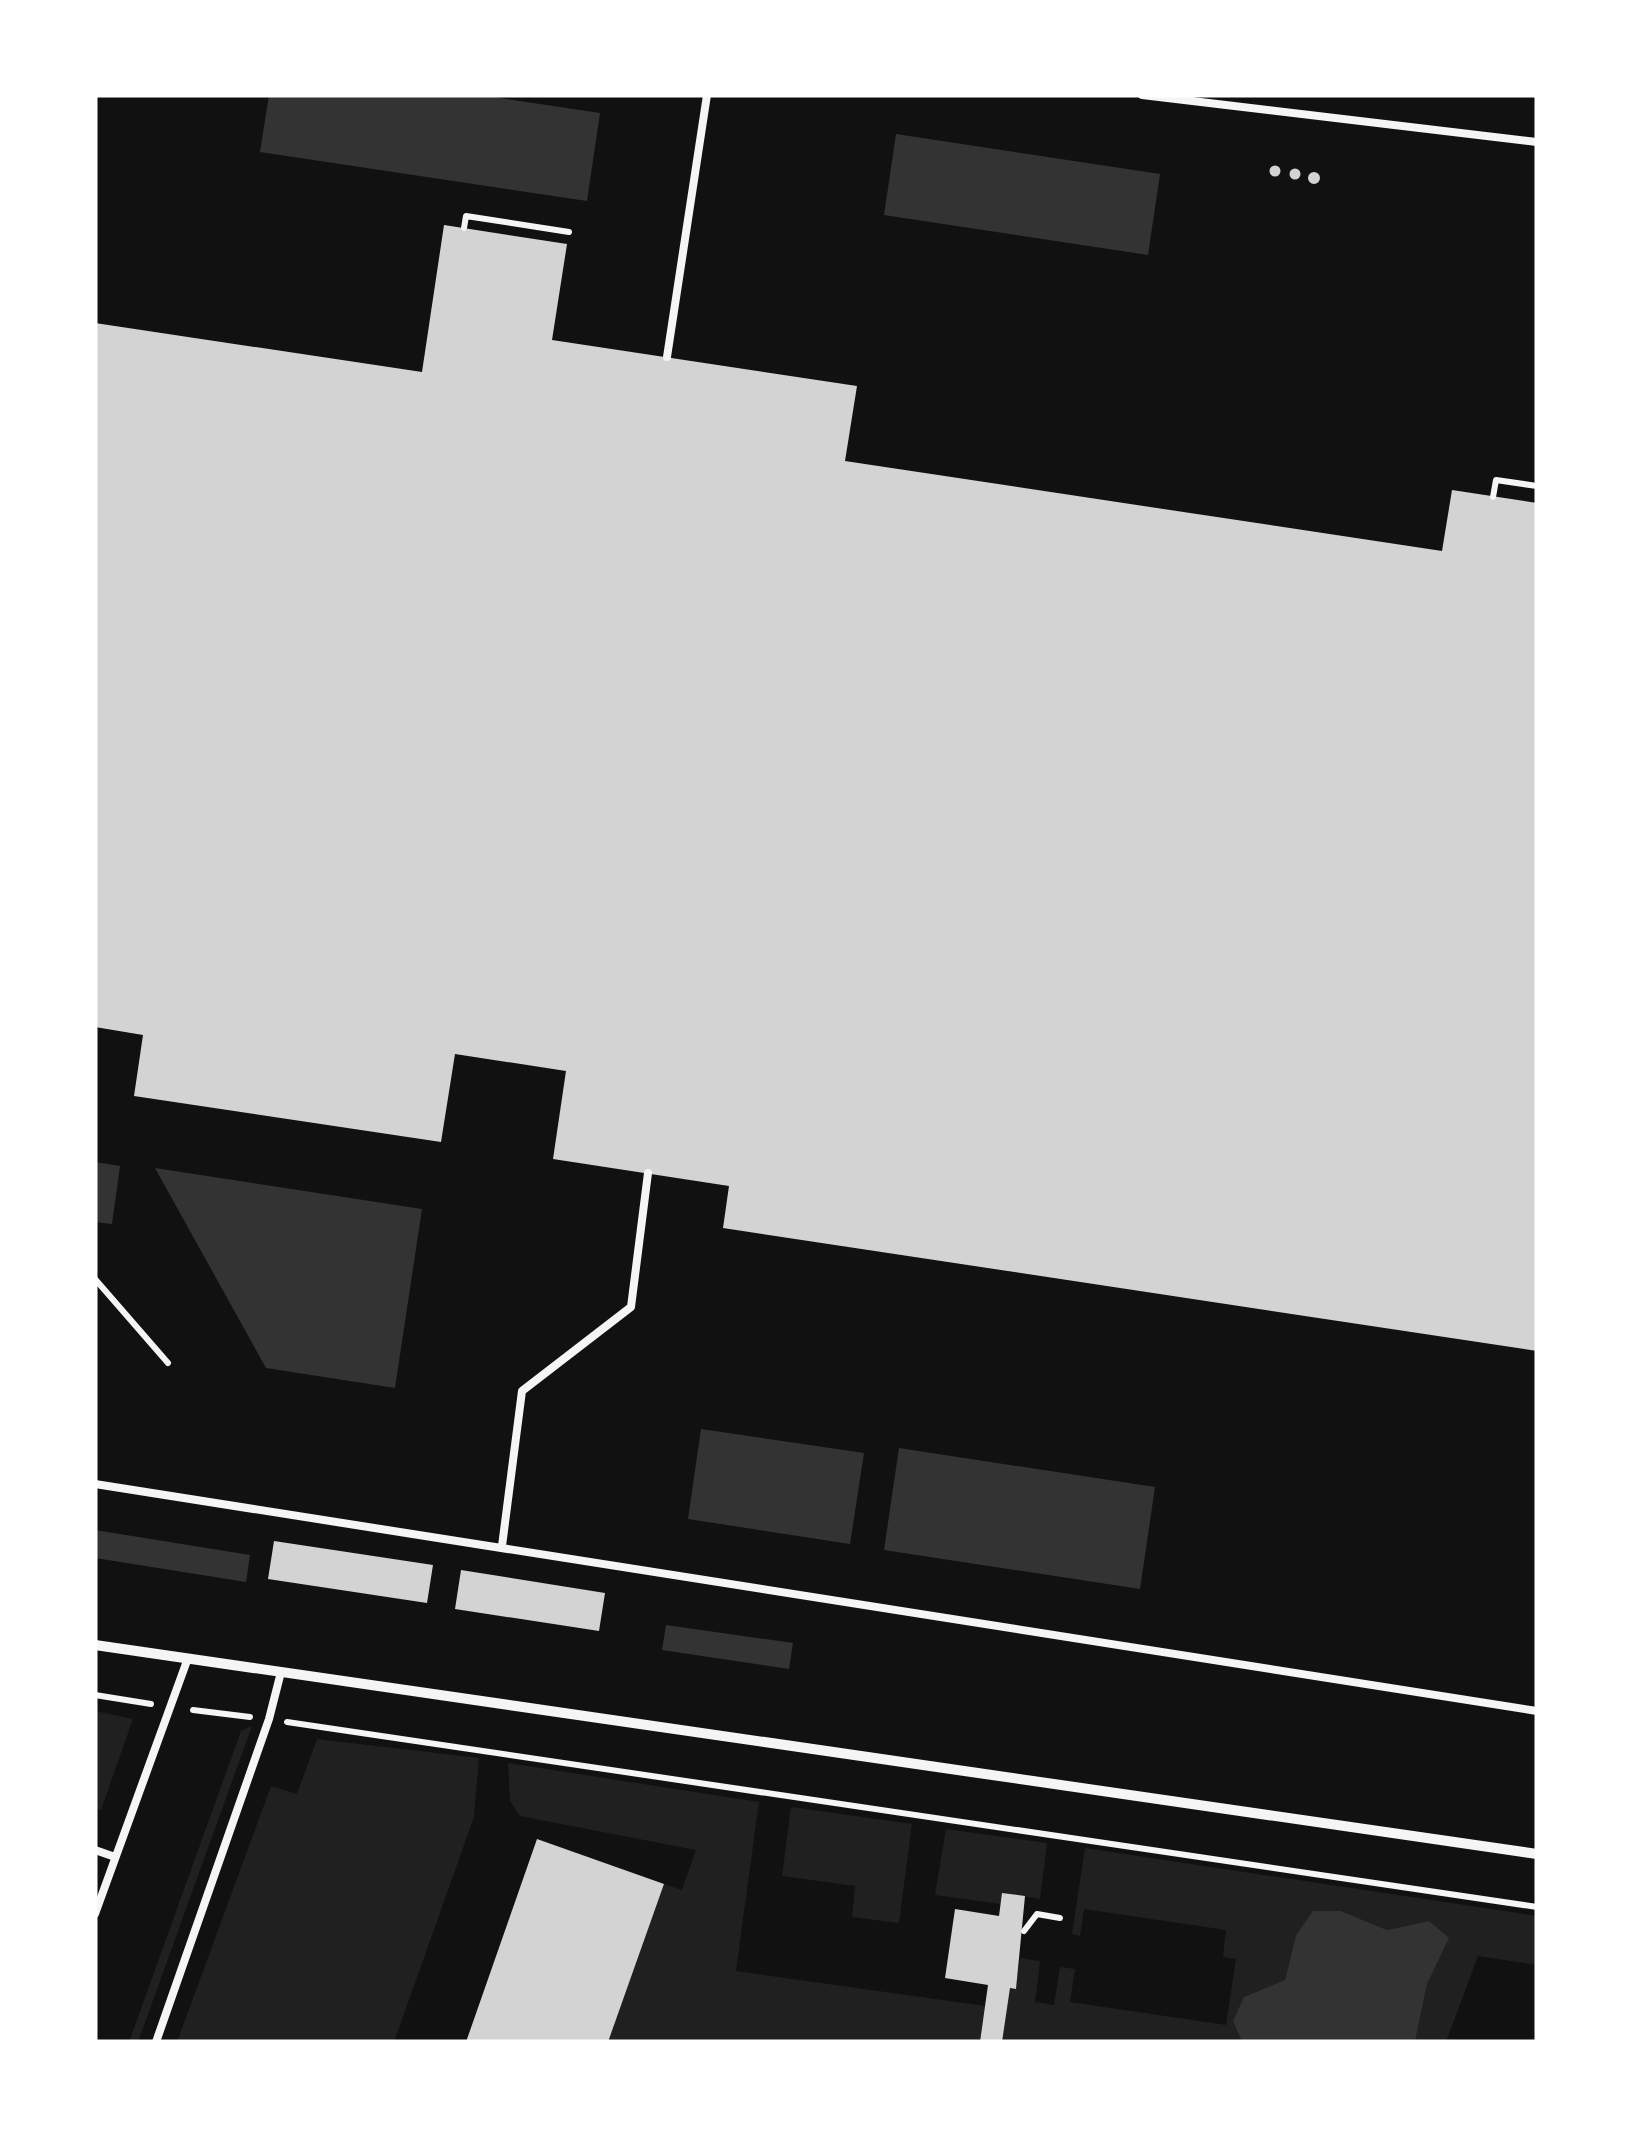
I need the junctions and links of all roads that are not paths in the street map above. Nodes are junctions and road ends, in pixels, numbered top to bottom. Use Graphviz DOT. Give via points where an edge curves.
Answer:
graph roads {
  1 [pos="707,95"];
  2 [pos="1142,95"];
  3 [pos="1537,142"];
  4 [pos="667,357"];
  5 [pos="648,1173"];
  6 [pos="95,1484"];
  7 [pos="502,1546"];
  8 [pos="95,1645"];
  9 [pos="188,1658"];
  10 [pos="281,1672"];
  11 [pos="1537,1712"];
  12 [pos="95,1850"];
  13 [pos="1537,1854"];
  14 [pos="116,1857"];
  15 [pos="95,1914"];
  16 [pos="156,2042"];
  1 -- 4 [label="lane"];
  2 -- 3 [label="lane"];
  5 -- 7 [label="lane" via="631,1307 522,1391"];
  6 -- 7 [label="lane"];
  7 -- 11 [label="lane"];
  8 -- 9 [label="street"];
  9 -- 10 [label="street"];
  9 -- 14 [label="lane"];
  10 -- 13 [label="street"];
  10 -- 16 [label="lane"];
  12 -- 14 [label="lane"];
  14 -- 15 [label="lane"];
}
